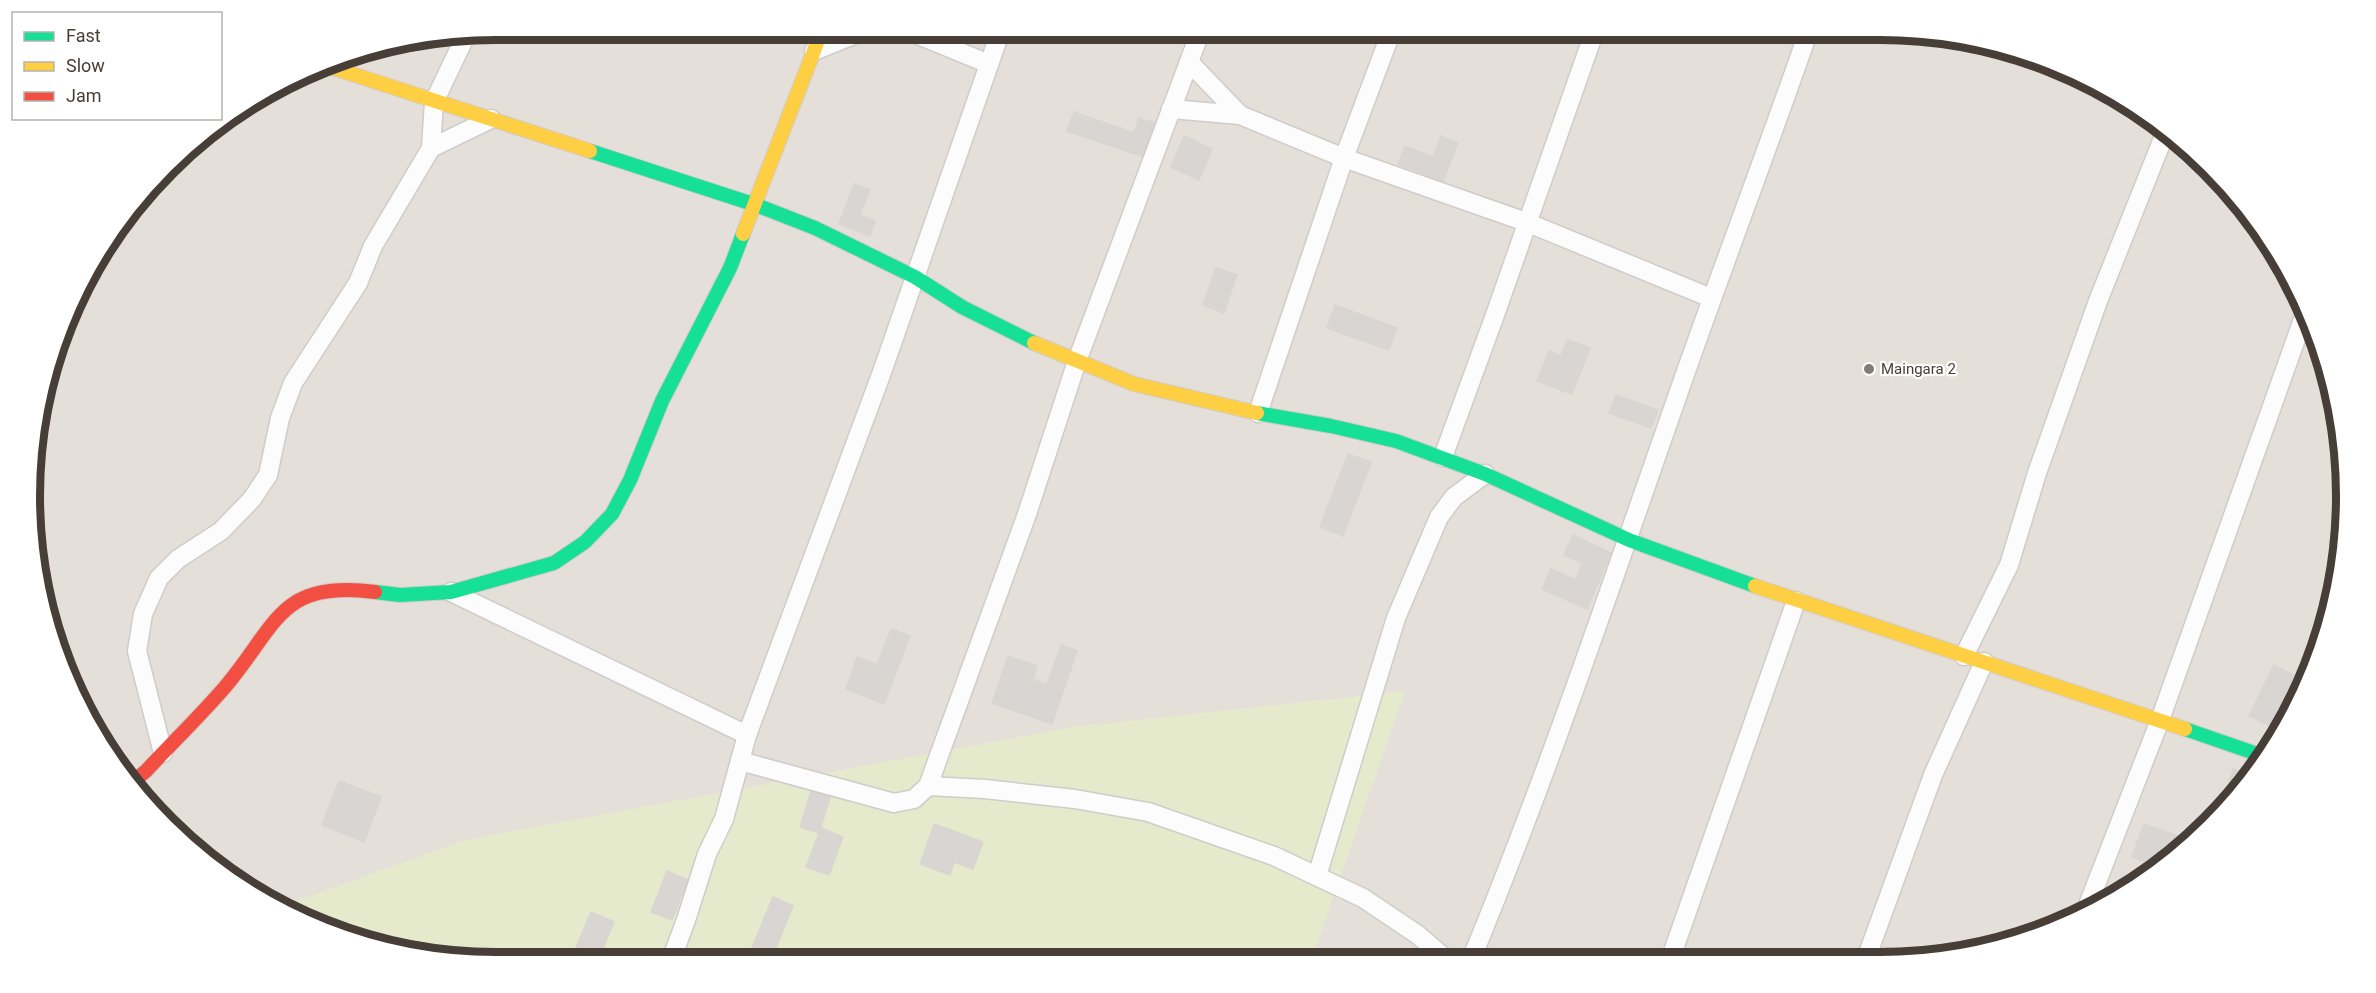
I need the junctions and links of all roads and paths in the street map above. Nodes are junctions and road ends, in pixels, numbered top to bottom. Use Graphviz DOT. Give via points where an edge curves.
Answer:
graph roads {
  1 [pos="818,40"];
  2 [pos="841,40"];
  3 [pos="930,40"];
  4 [pos="997,40"];
  5 [pos="1197,40"];
  6 [pos="1388,40"];
  7 [pos="1590,40"];
  8 [pos="1805,40"];
  9 [pos="463,41"];
  10 [pos="814,51"];
  11 [pos="1188,62"];
  12 [pos="989,64"];
  13 [pos="337,70"];
  14 [pos="434,102"];
  15 [pos="1171,109"];
  16 [pos="1240,115"];
  17 [pos="491,119"];
  18 [pos="2163,140"];
  19 [pos="431,148"];
  20 [pos="1344,158"];
  21 [pos="756,205"];
  22 [pos="1526,222"];
  23 [pos="915,277"];
  24 [pos="1711,298"];
  25 [pos="2302,324"];
  26 [pos="1077,361"];
  27 [pos="1258,413"];
  28 [pos="1443,457"];
  29 [pos="1485,474"];
  30 [pos="1629,540"];
  31 [pos="451,592"];
  32 [pos="1796,601"];
  33 [pos="1964,656"];
  34 [pos="1984,662"];
  35 [pos="2160,720"];
  36 [pos="747,735"];
  37 [pos="163,753"];
  38 [pos="2256,754"];
  39 [pos="740,761"];
  40 [pos="138,777"];
  41 [pos="928,786"];
  42 [pos="1317,876"];
  43 [pos="2090,900"];
  44 [pos="674,952"];
  45 [pos="1438,952"];
  46 [pos="1474,952"];
  47 [pos="1673,952"];
  48 [pos="1869,952"];
  1 -- 10 [label="street"];
  2 -- 10 [label="street"];
  3 -- 12 [label="street"];
  4 -- 12 [label="street"];
  5 -- 11 [label="street"];
  6 -- 20 [label="street"];
  7 -- 22 [label="street"];
  8 -- 24 [label="street"];
  9 -- 14 [label="street"];
  10 -- 21 [label="street"];
  11 -- 15 [label="street"];
  11 -- 16 [label="street"];
  12 -- 23 [label="street"];
  13 -- 14 [label="street"];
  14 -- 17 [label="street"];
  14 -- 19 [label="street"];
  15 -- 16 [label="street"];
  15 -- 26 [label="street"];
  16 -- 20 [label="street"];
  17 -- 19 [label="street"];
  17 -- 21 [label="street"];
  18 -- 33 [label="street" via="2098,301 2009,565"];
  19 -- 37 [label="street" via="373,246 358,283 293,383 280,418 268,475 252,499 221,531 178,558 159,578 143,614 137,651"];
  20 -- 22 [label="street"];
  20 -- 27 [label="street"];
  21 -- 23 [label="street" via="815,228"];
  21 -- 31 [label="street" via="730,268 662,401 612,514 585,542 554,563"];
  22 -- 24 [label="street"];
  22 -- 28 [label="street"];
  23 -- 26 [label="street" via="962,307"];
  23 -- 36 [label="street"];
  24 -- 30 [label="street"];
  25 -- 35 [label="street"];
  26 -- 27 [label="street" via="1134,384"];
  26 -- 41 [label="street" via="1027,514"];
  27 -- 28 [label="street" via="1396,441"];
  28 -- 29 [label="street"];
  29 -- 30 [label="street"];
  29 -- 42 [label="street" via="1454,497 1439,517 1396,618"];
  30 -- 32 [label="street"];
  30 -- 46 [label="street" via="1518,845"];
  31 -- 36 [label="street"];
  31 -- 37 [label="street" via="400,595 348,588 316,591 287,608 226,686"];
  32 -- 33 [label="street"];
  32 -- 47 [label="street"];
  33 -- 34 [label="street"];
  34 -- 35 [label="street"];
  34 -- 48 [label="street" via="1934,775"];
  35 -- 38 [label="street"];
  35 -- 43 [label="street"];
  36 -- 39 [label="street"];
  37 -- 40 [label="street"];
  39 -- 41 [label="street" via="894,803 914,799"];
  39 -- 44 [label="street" via="724,819 707,854"];
  41 -- 42 [label="street" via="1075,799 1148,812 1274,856"];
  42 -- 45 [label="street" via="1364,898 1419,934"];
}
